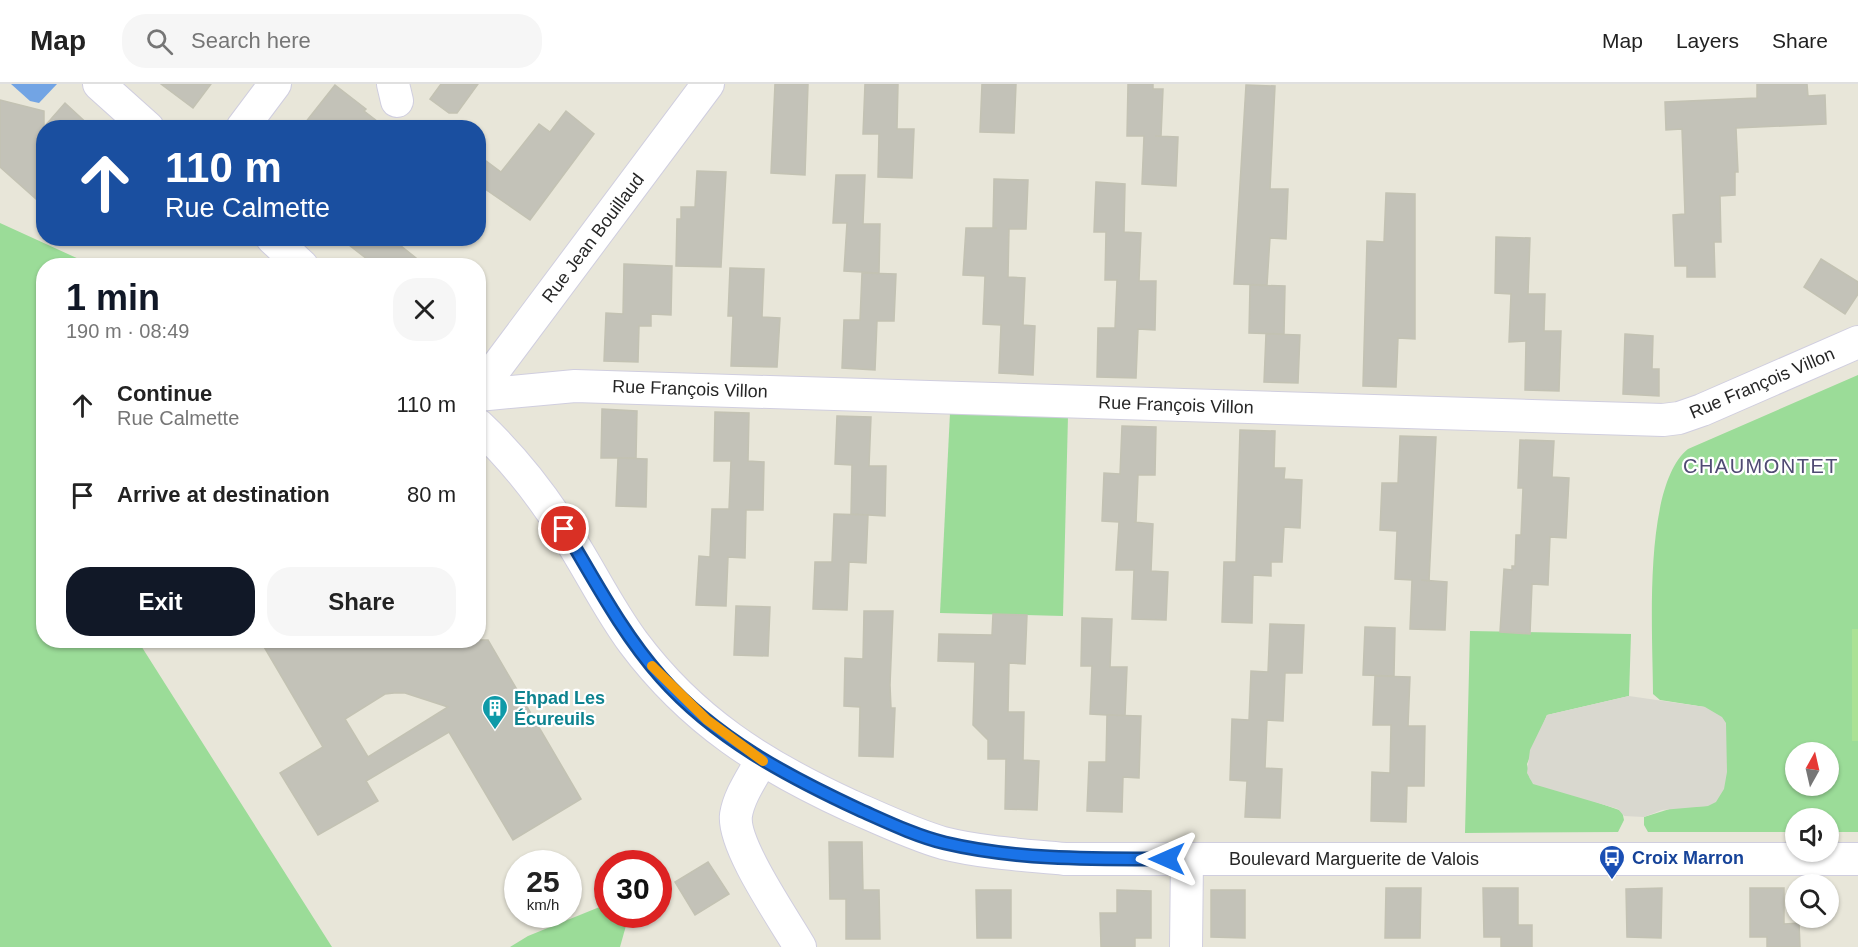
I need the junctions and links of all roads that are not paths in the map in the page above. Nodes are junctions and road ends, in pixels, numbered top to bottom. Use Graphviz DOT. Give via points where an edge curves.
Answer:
graph roads {
  1 [pos="99,84"];
  2 [pos="275,84"];
  3 [pos="708,84"];
  4 [pos="139,120"];
  5 [pos="248,120"];
  6 [pos="281,246"];
  7 [pos="293,258"];
  8 [pos="1858,342"];
  9 [pos="486,383"];
  10 [pos="486,393"];
  11 [pos="486,432"];
  12 [pos="761,760"];
  13 [pos="1187,859"];
  14 [pos="1858,859"];
  15 [pos="800,947"];
  16 [pos="1186,947"];
  1 -- 4 [label="street"];
  2 -- 5 [label="street"];
  3 -- 9 [label="street, Rue Jean Bouillaud"];
  6 -- 7 [label="street"];
  8 -- 10 [label="street, Rue François Villon" via="1702,410 1663,420 575,386"];
  11 -- 12 [label="street, Boulevard Marguerite de Valois" via="510,455 564,529 631,640 662,679 707,720"];
  12 -- 13 [label="street, Boulevard Marguerite de Valois" via="883,820 943,843 1065,858"];
  12 -- 15 [label="street" via="736,817 738,840"];
  13 -- 14 [label="street, Boulevard Marguerite de Valois"];
  13 -- 16 [label="street"];
}
